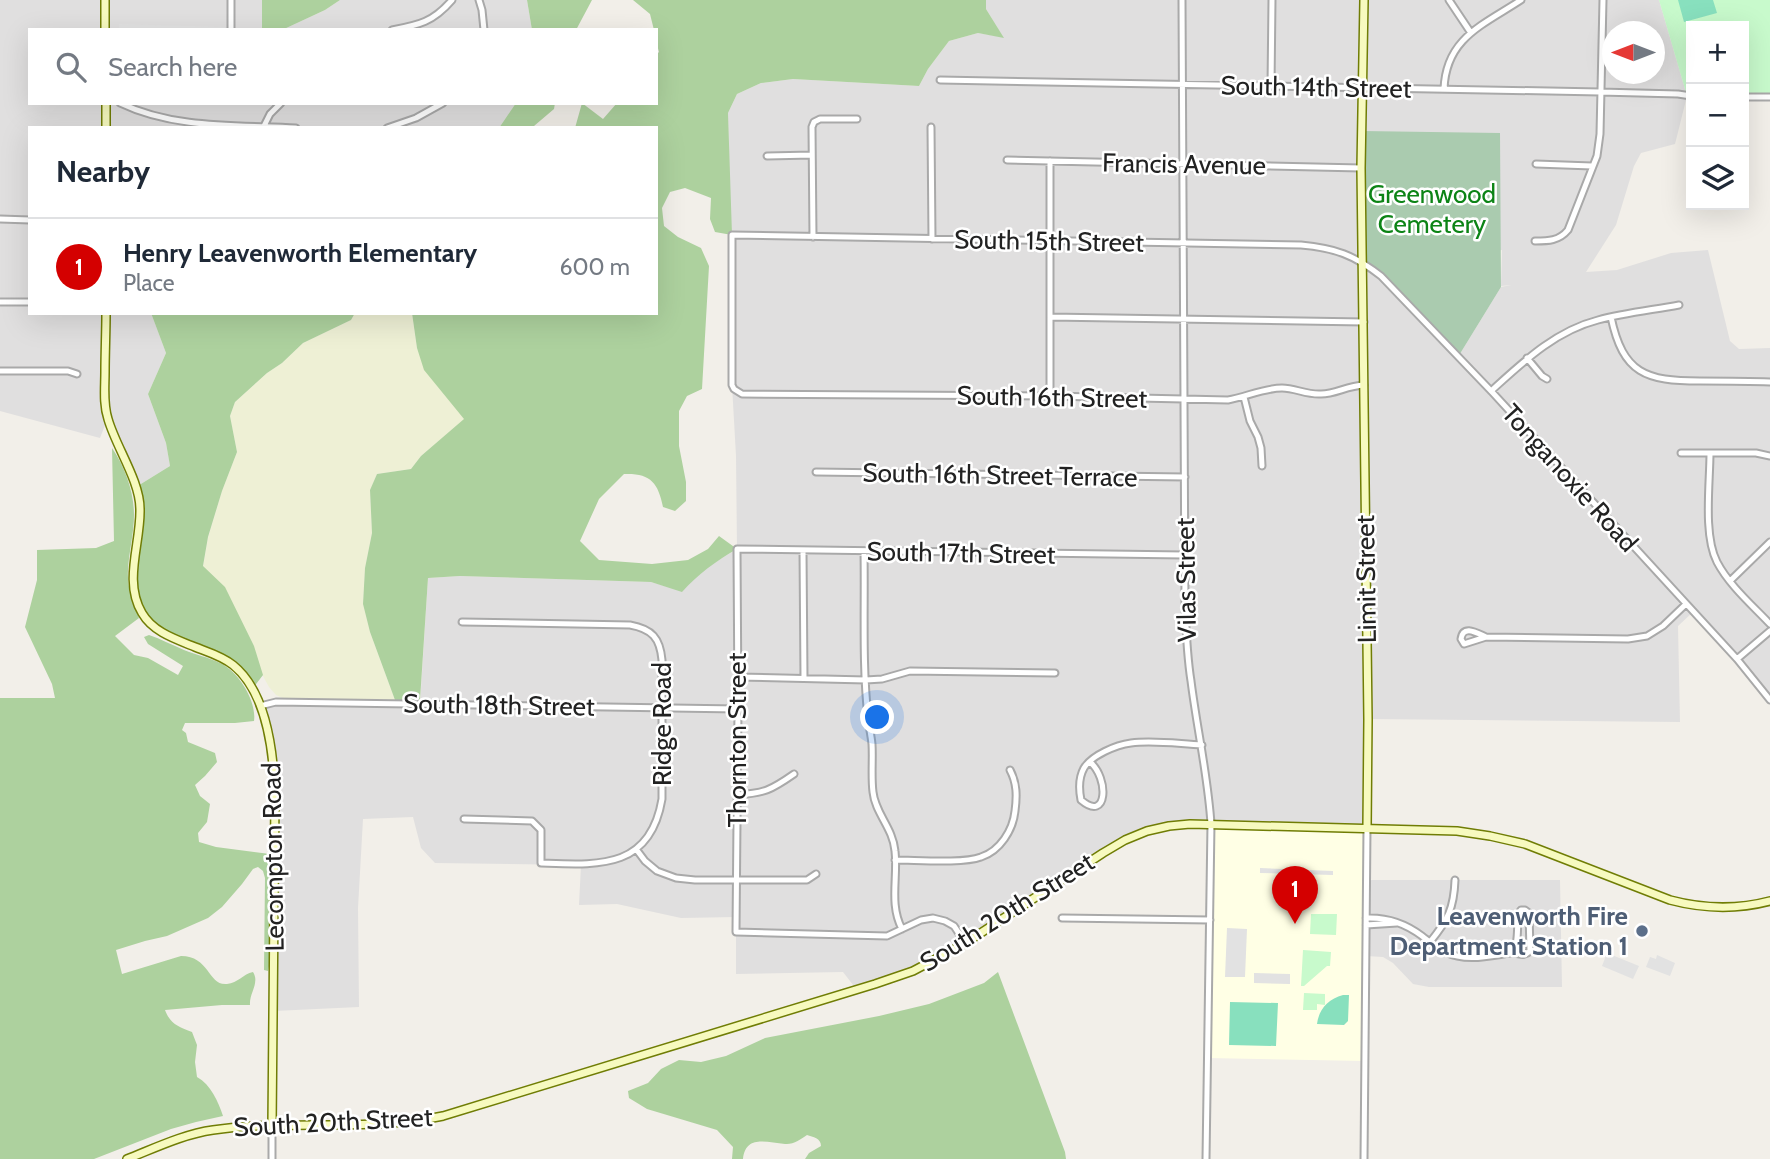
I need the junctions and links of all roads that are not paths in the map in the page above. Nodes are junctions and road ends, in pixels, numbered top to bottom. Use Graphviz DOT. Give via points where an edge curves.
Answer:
graph roads {
  1 [pos="105,0"];
  2 [pos="231,0"];
  3 [pos="452,0"];
  4 [pos="479,0"];
  5 [pos="1182,0"];
  6 [pos="1272,0"];
  7 [pos="1364,0"];
  8 [pos="1449,0"];
  9 [pos="1521,0"];
  10 [pos="1603,0"];
  11 [pos="105,28"];
  12 [pos="232,28"];
  13 [pos="400,28"];
  14 [pos="484,28"];
  15 [pos="1471,33"];
  16 [pos="940,80"];
  17 [pos="1182,84"];
  18 [pos="1271,86"];
  19 [pos="1364,88"];
  20 [pos="1444,89"];
  21 [pos="1601,92"];
  22 [pos="1686,95"];
  23 [pos="1749,97"];
  24 [pos="1770,97"];
  25 [pos="106,105"];
  26 [pos="124,105"];
  27 [pos="279,105"];
  28 [pos="439,105"];
  29 [pos="857,119"];
  30 [pos="106,126"];
  31 [pos="229,126"];
  32 [pos="264,126"];
  33 [pos="393,126"];
  34 [pos="931,127"];
  35 [pos="813,155"];
  36 [pos="766,156"];
  37 [pos="1007,160"];
  38 [pos="1050,161"];
  39 [pos="1183,164"];
  40 [pos="1536,164"];
  41 [pos="1592,166"];
  42 [pos="1362,168"];
  43 [pos="0,219"];
  44 [pos="28,220"];
  45 [pos="813,237"];
  46 [pos="932,239"];
  47 [pos="1050,241"];
  48 [pos="1535,241"];
  49 [pos="1183,243"];
  50 [pos="1363,262"];
  51 [pos="0,302"];
  52 [pos="28,302"];
  53 [pos="1679,305"];
  54 [pos="106,315"];
  55 [pos="1050,317"];
  56 [pos="1611,317"];
  57 [pos="1184,320"];
  58 [pos="1364,323"];
  59 [pos="1527,358"];
  60 [pos="0,371"];
  61 [pos="77,374"];
  62 [pos="1547,379"];
  63 [pos="1770,382"];
  64 [pos="1364,385"];
  65 [pos="1491,391"];
  66 [pos="737,393"];
  67 [pos="1050,396"];
  68 [pos="1244,397"];
  69 [pos="1184,398"];
  70 [pos="1681,453"];
  71 [pos="1710,453"];
  72 [pos="1770,456"];
  73 [pos="1262,466"];
  74 [pos="816,472"];
  75 [pos="1185,477"];
  76 [pos="1770,542"];
  77 [pos="737,549"];
  78 [pos="803,551"];
  79 [pos="864,552"];
  80 [pos="1184,555"];
  81 [pos="1730,581"];
  82 [pos="1686,604"];
  83 [pos="463,622"];
  84 [pos="1770,624"];
  85 [pos="1770,631"];
  86 [pos="1486,637"];
  87 [pos="1737,659"];
  88 [pos="1055,673"];
  89 [pos="738,677"];
  90 [pos="804,678"];
  91 [pos="866,680"];
  92 [pos="1770,700"];
  93 [pos="260,706"];
  94 [pos="662,708"];
  95 [pos="738,709"];
  96 [pos="1202,745"];
  97 [pos="1090,762"];
  98 [pos="1010,769"];
  99 [pos="794,774"];
  100 [pos="737,795"];
  101 [pos="464,819"];
  102 [pos="1210,824"];
  103 [pos="1367,828"];
  104 [pos="636,849"];
  105 [pos="895,860"];
  106 [pos="816,874"];
  107 [pos="736,879"];
  108 [pos="1455,880"];
  109 [pos="1770,901"];
  110 [pos="1062,918"];
  111 [pos="1210,920"];
  112 [pos="1366,921"];
  113 [pos="902,929"];
  114 [pos="1430,942"];
  115 [pos="964,944"];
  116 [pos="1512,953"];
  117 [pos="272,1126"];
  118 [pos="127,1159"];
  119 [pos="272,1159"];
  120 [pos="1206,1159"];
  121 [pos="1364,1159"];
  1 -- 11 [label="street"];
  2 -- 12 [label="street"];
  3 -- 13 [label="street" via="426,22"];
  4 -- 14 [label="street"];
  5 -- 17 [label="street, Vilas Street"];
  6 -- 18 [label="street"];
  7 -- 19 [label="street, Limit Street"];
  8 -- 15 [label="street"];
  9 -- 15 [label="street"];
  10 -- 21 [label="street"];
  15 -- 20 [label="street" via="1454,50"];
  16 -- 17 [label="street, South 14th Street"];
  17 -- 18 [label="street, South 14th Street"];
  17 -- 39 [label="street, Vilas Street"];
  18 -- 19 [label="street, South 14th Street"];
  19 -- 20 [label="street, South 14th Street"];
  19 -- 42 [label="street, Limit Street"];
  20 -- 21 [label="street, South 14th Street"];
  21 -- 22 [label="street, South 14th Street"];
  21 -- 41 [label="street" via="1599,145"];
  23 -- 24 [label="street"];
  25 -- 30 [label="street"];
  26 -- 31 [label="street" via="138,112"];
  27 -- 32 [label="street"];
  28 -- 33 [label="street"];
  29 -- 35 [label="street" via="814,122"];
  34 -- 46 [label="street"];
  35 -- 36 [label="street"];
  35 -- 45 [label="street"];
  37 -- 38 [label="street, Francis Avenue"];
  38 -- 39 [label="street, Francis Avenue"];
  38 -- 47 [label="street"];
  39 -- 42 [label="street, Francis Avenue"];
  39 -- 49 [label="street, Vilas Street"];
  40 -- 41 [label="street"];
  41 -- 48 [label="street" via="1565,234 1555,240"];
  42 -- 50 [label="street, Limit Street"];
  43 -- 44 [label="street"];
  45 -- 46 [label="street, South 15th Street"];
  45 -- 66 [label="street, South 15th Street" via="732,235 732,385"];
  46 -- 47 [label="street, South 15th Street"];
  47 -- 49 [label="street, South 15th Street"];
  47 -- 55 [label="street"];
  49 -- 50 [label="street, South 15th Street" via="1324,247"];
  49 -- 57 [label="street, Vilas Street"];
  50 -- 58 [label="street, Limit Street"];
  50 -- 65 [label="street, Tonganoxie Road"];
  51 -- 52 [label="street"];
  53 -- 56 [label="street"];
  54 -- 93 [label="street, Lecompton Road" via="104,401 141,507 133,569 136,600 155,628 234,666 253,688"];
  55 -- 57 [label="street"];
  55 -- 67 [label="street"];
  56 -- 59 [label="street" via="1571,330"];
  56 -- 63 [label="street" via="1624,355 1660,380"];
  57 -- 58 [label="street"];
  57 -- 69 [label="street, Vilas Street"];
  58 -- 64 [label="street, Limit Street"];
  59 -- 62 [label="street"];
  59 -- 65 [label="street"];
  60 -- 61 [label="street"];
  64 -- 68 [label="street, South 16th Street" via="1323,394 1272,388"];
  64 -- 103 [label="street, Limit Street"];
  65 -- 82 [label="street, Tonganoxie Road"];
  66 -- 67 [label="street, South 16th Street"];
  67 -- 69 [label="street, South 16th Street"];
  68 -- 69 [label="street, South 16th Street"];
  68 -- 73 [label="street" via="1261,448"];
  69 -- 75 [label="street, Vilas Street"];
  70 -- 71 [label="street"];
  71 -- 72 [label="street"];
  71 -- 81 [label="street" via="1710,540 1717,563"];
  74 -- 75 [label="street, South 16th Street Terrace"];
  75 -- 80 [label="street, Vilas Street"];
  76 -- 81 [label="street"];
  77 -- 78 [label="street, South 17th Street"];
  77 -- 89 [label="street, Thornton Street"];
  78 -- 79 [label="street, South 17th Street"];
  78 -- 90 [label="street"];
  79 -- 80 [label="street, South 17th Street"];
  79 -- 91 [label="street"];
  80 -- 96 [label="street, Vilas Street" via="1187,642"];
  81 -- 84 [label="street"];
  82 -- 86 [label="street" via="1647,636"];
  82 -- 87 [label="street, Tonganoxie Road"];
  83 -- 94 [label="street, Ridge Road" via="643,628 661,647"];
  85 -- 87 [label="street"];
  87 -- 92 [label="street, Tonganoxie Road"];
  88 -- 91 [label="street" via="910,671"];
  89 -- 90 [label="street"];
  89 -- 95 [label="street, Thornton Street"];
  90 -- 91 [label="street"];
  91 -- 105 [label="street" via="873,795 892,835"];
  93 -- 94 [label="street, South 18th Street" via="276,702"];
  93 -- 117 [label="street, Lecompton Road" via="274,772"];
  94 -- 95 [label="street, South 18th Street"];
  94 -- 104 [label="street, Ridge Road" via="660,810 652,831"];
  95 -- 100 [label="street, Thornton Street"];
  96 -- 97 [label="street" via="1130,743"];
  96 -- 102 [label="street, Vilas Street"];
  97 -- 97 [label="street" via="1082,771 1081,800 1093,806 1105,792"];
  98 -- 105 [label="street" via="1016,780 1013,825 992,852 964,861"];
  99 -- 100 [label="street" via="772,789"];
  100 -- 107 [label="street, Thornton Street"];
  101 -- 104 [label="street" via="532,821 541,830 541,863 606,863"];
  102 -- 103 [label="street, South 20th Street"];
  102 -- 111 [label="street, Vilas Street"];
  102 -- 115 [label="street, South 20th Street" via="1169,826 1125,840"];
  103 -- 109 [label="street, South 20th Street" via="1457,831 1511,840 1670,900 1698,906"];
  103 -- 112 [label="street, Limit Street"];
  104 -- 107 [label="street" via="657,871 676,878"];
  105 -- 113 [label="street" via="894,908"];
  106 -- 107 [label="street" via="807,880"];
  107 -- 113 [label="street, Thornton Street" via="736,932 887,936"];
  108 -- 114 [label="street" via="1451,910"];
  110 -- 111 [label="street"];
  111 -- 120 [label="street, Vilas Street"];
  112 -- 114 [label="street" via="1397,923"];
  112 -- 121 [label="street, Limit Street"];
  113 -- 115 [label="street" via="921,920 945,920"];
  114 -- 116 [label="street" via="1455,956"];
  115 -- 117 [label="street, South 20th Street" via="913,971 875,984 443,1116 382,1124"];
  116 -- 116 [label="street" via="1522,956 1530,951 1531,919 1525,910 1519,913"];
  117 -- 118 [label="street, South 20th Street" via="210,1130"];
  117 -- 119 [label="street, Lecompton Road"];
}
